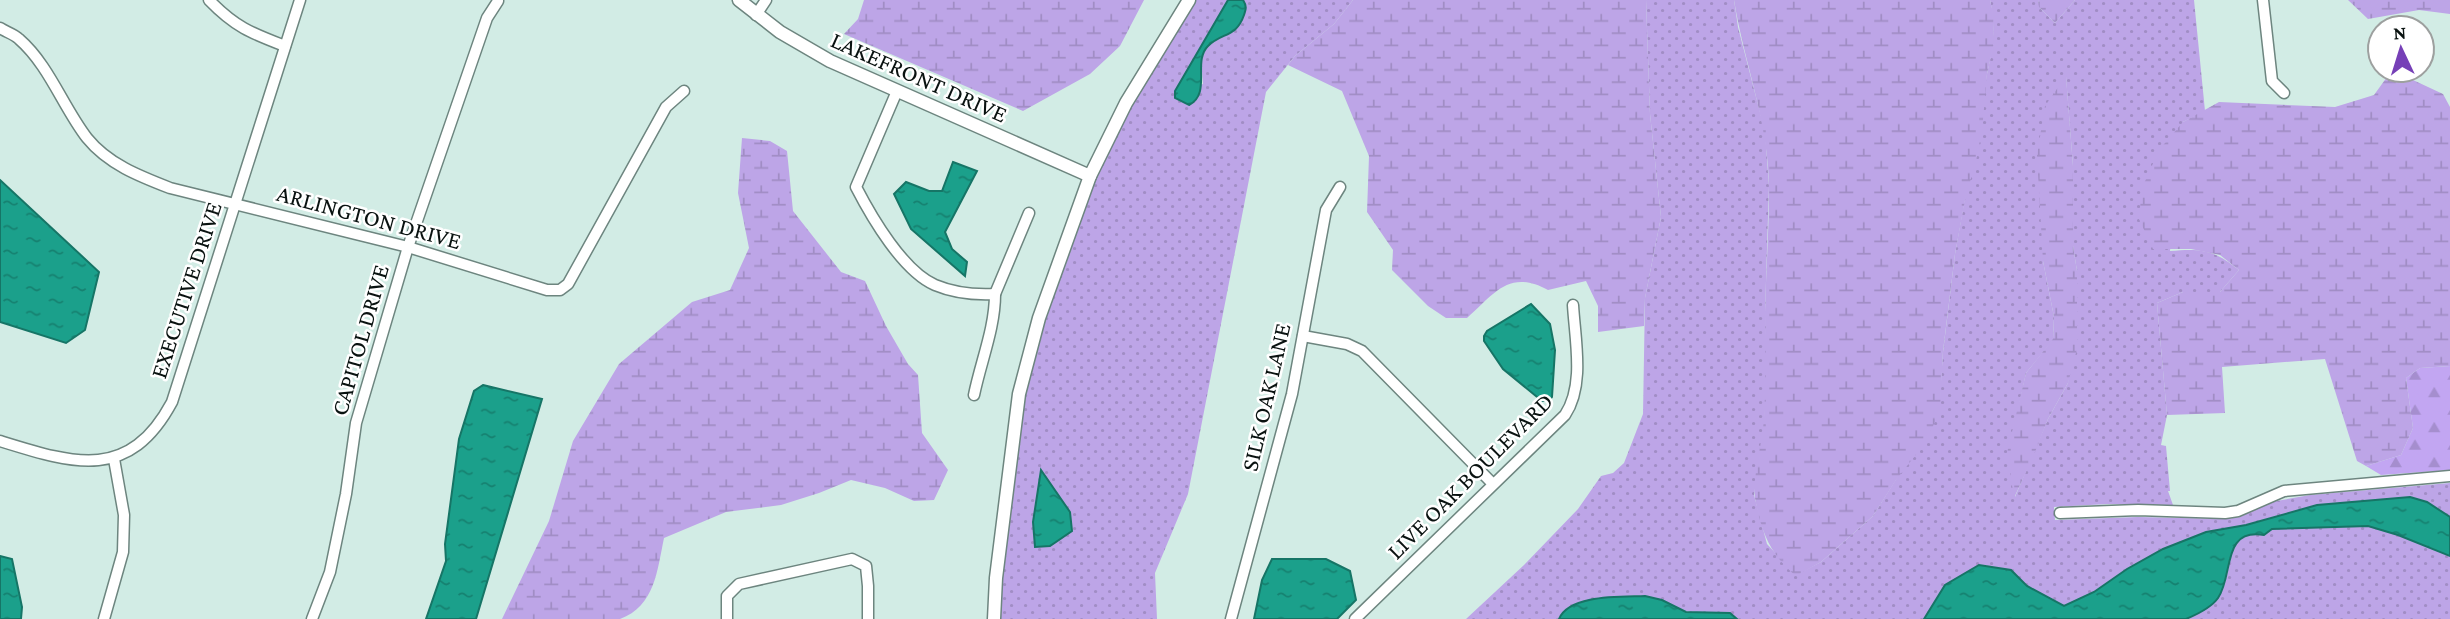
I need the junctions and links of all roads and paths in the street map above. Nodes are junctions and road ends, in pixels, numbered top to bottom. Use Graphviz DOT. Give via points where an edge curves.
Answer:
graph roads {
  1 [pos="209,0"];
  2 [pos="300,0"];
  3 [pos="739,0"];
  4 [pos="766,0"];
  5 [pos="1189,0"];
  6 [pos="2263,0"];
  7 [pos="498,1"];
  8 [pos="756,15"];
  9 [pos="0,28"];
  10 [pos="285,46"];
  11 [pos="897,91"];
  12 [pos="684,92"];
  13 [pos="2284,93"];
  14 [pos="1090,176"];
  15 [pos="1340,187"];
  16 [pos="236,203"];
  17 [pos="1029,213"];
  18 [pos="408,247"];
  19 [pos="995,294"];
  20 [pos="1573,305"];
  21 [pos="1303,336"];
  22 [pos="974,395"];
  23 [pos="0,441"];
  24 [pos="114,459"];
  25 [pos="2450,476"];
  26 [pos="1493,484"];
  27 [pos="2060,513"];
  28 [pos="104,619"];
  29 [pos="312,619"];
  30 [pos="727,619"];
  31 [pos="868,619"];
  32 [pos="994,619"];
  33 [pos="1231,619"];
  34 [pos="1355,619"];
  1 -- 10 [label="street" via="228,19"];
  2 -- 10 [label="street, EXECUTIVE DRIVE"];
  3 -- 8 [label="street, LAKEFRONT DRIVE"];
  4 -- 8 [label="street"];
  5 -- 14 [label="street" via="1126,103"];
  6 -- 13 [label="street" via="2272,82"];
  7 -- 18 [label="street, CAPITOL DRIVE" via="487,18"];
  8 -- 11 [label="street, LAKEFRONT DRIVE" via="830,61"];
  9 -- 16 [label="street, ARLINGTON DRIVE" via="18,38 88,139 114,163 170,188"];
  10 -- 16 [label="street, EXECUTIVE DRIVE"];
  11 -- 14 [label="street, LAKEFRONT DRIVE"];
  11 -- 19 [label="street" via="856,187 870,215 909,266 934,285 976,295"];
  12 -- 18 [label="street, ARLINGTON DRIVE" via="666,107 568,284 560,290 547,290"];
  14 -- 32 [label="street" via="1039,318 1019,394"];
  15 -- 21 [label="street, SILK OAK LANE" via="1326,210"];
  16 -- 18 [label="street, ARLINGTON DRIVE"];
  16 -- 24 [label="street, EXECUTIVE DRIVE" via="172,402 153,433"];
  17 -- 19 [label="street"];
  18 -- 29 [label="street, CAPITOL DRIVE" via="356,423 330,572"];
  19 -- 22 [label="street" via="995,316"];
  20 -- 26 [label="street, LIVE OAK BOULEVARD" via="1577,388 1572,404"];
  21 -- 26 [label="street" via="1362,351"];
  21 -- 33 [label="street, SILK OAK LANE" via="1292,394"];
  23 -- 24 [label="street, EXECUTIVE DRIVE" via="84,462"];
  24 -- 28 [label="street" via="124,515 123,552"];
  25 -- 27 [label="street" via="2284,491 2225,513"];
  26 -- 34 [label="street, LIVE OAK BOULEVARD"];
  30 -- 31 [label="street" via="727,596 739,584 852,559 866,566"];
}
